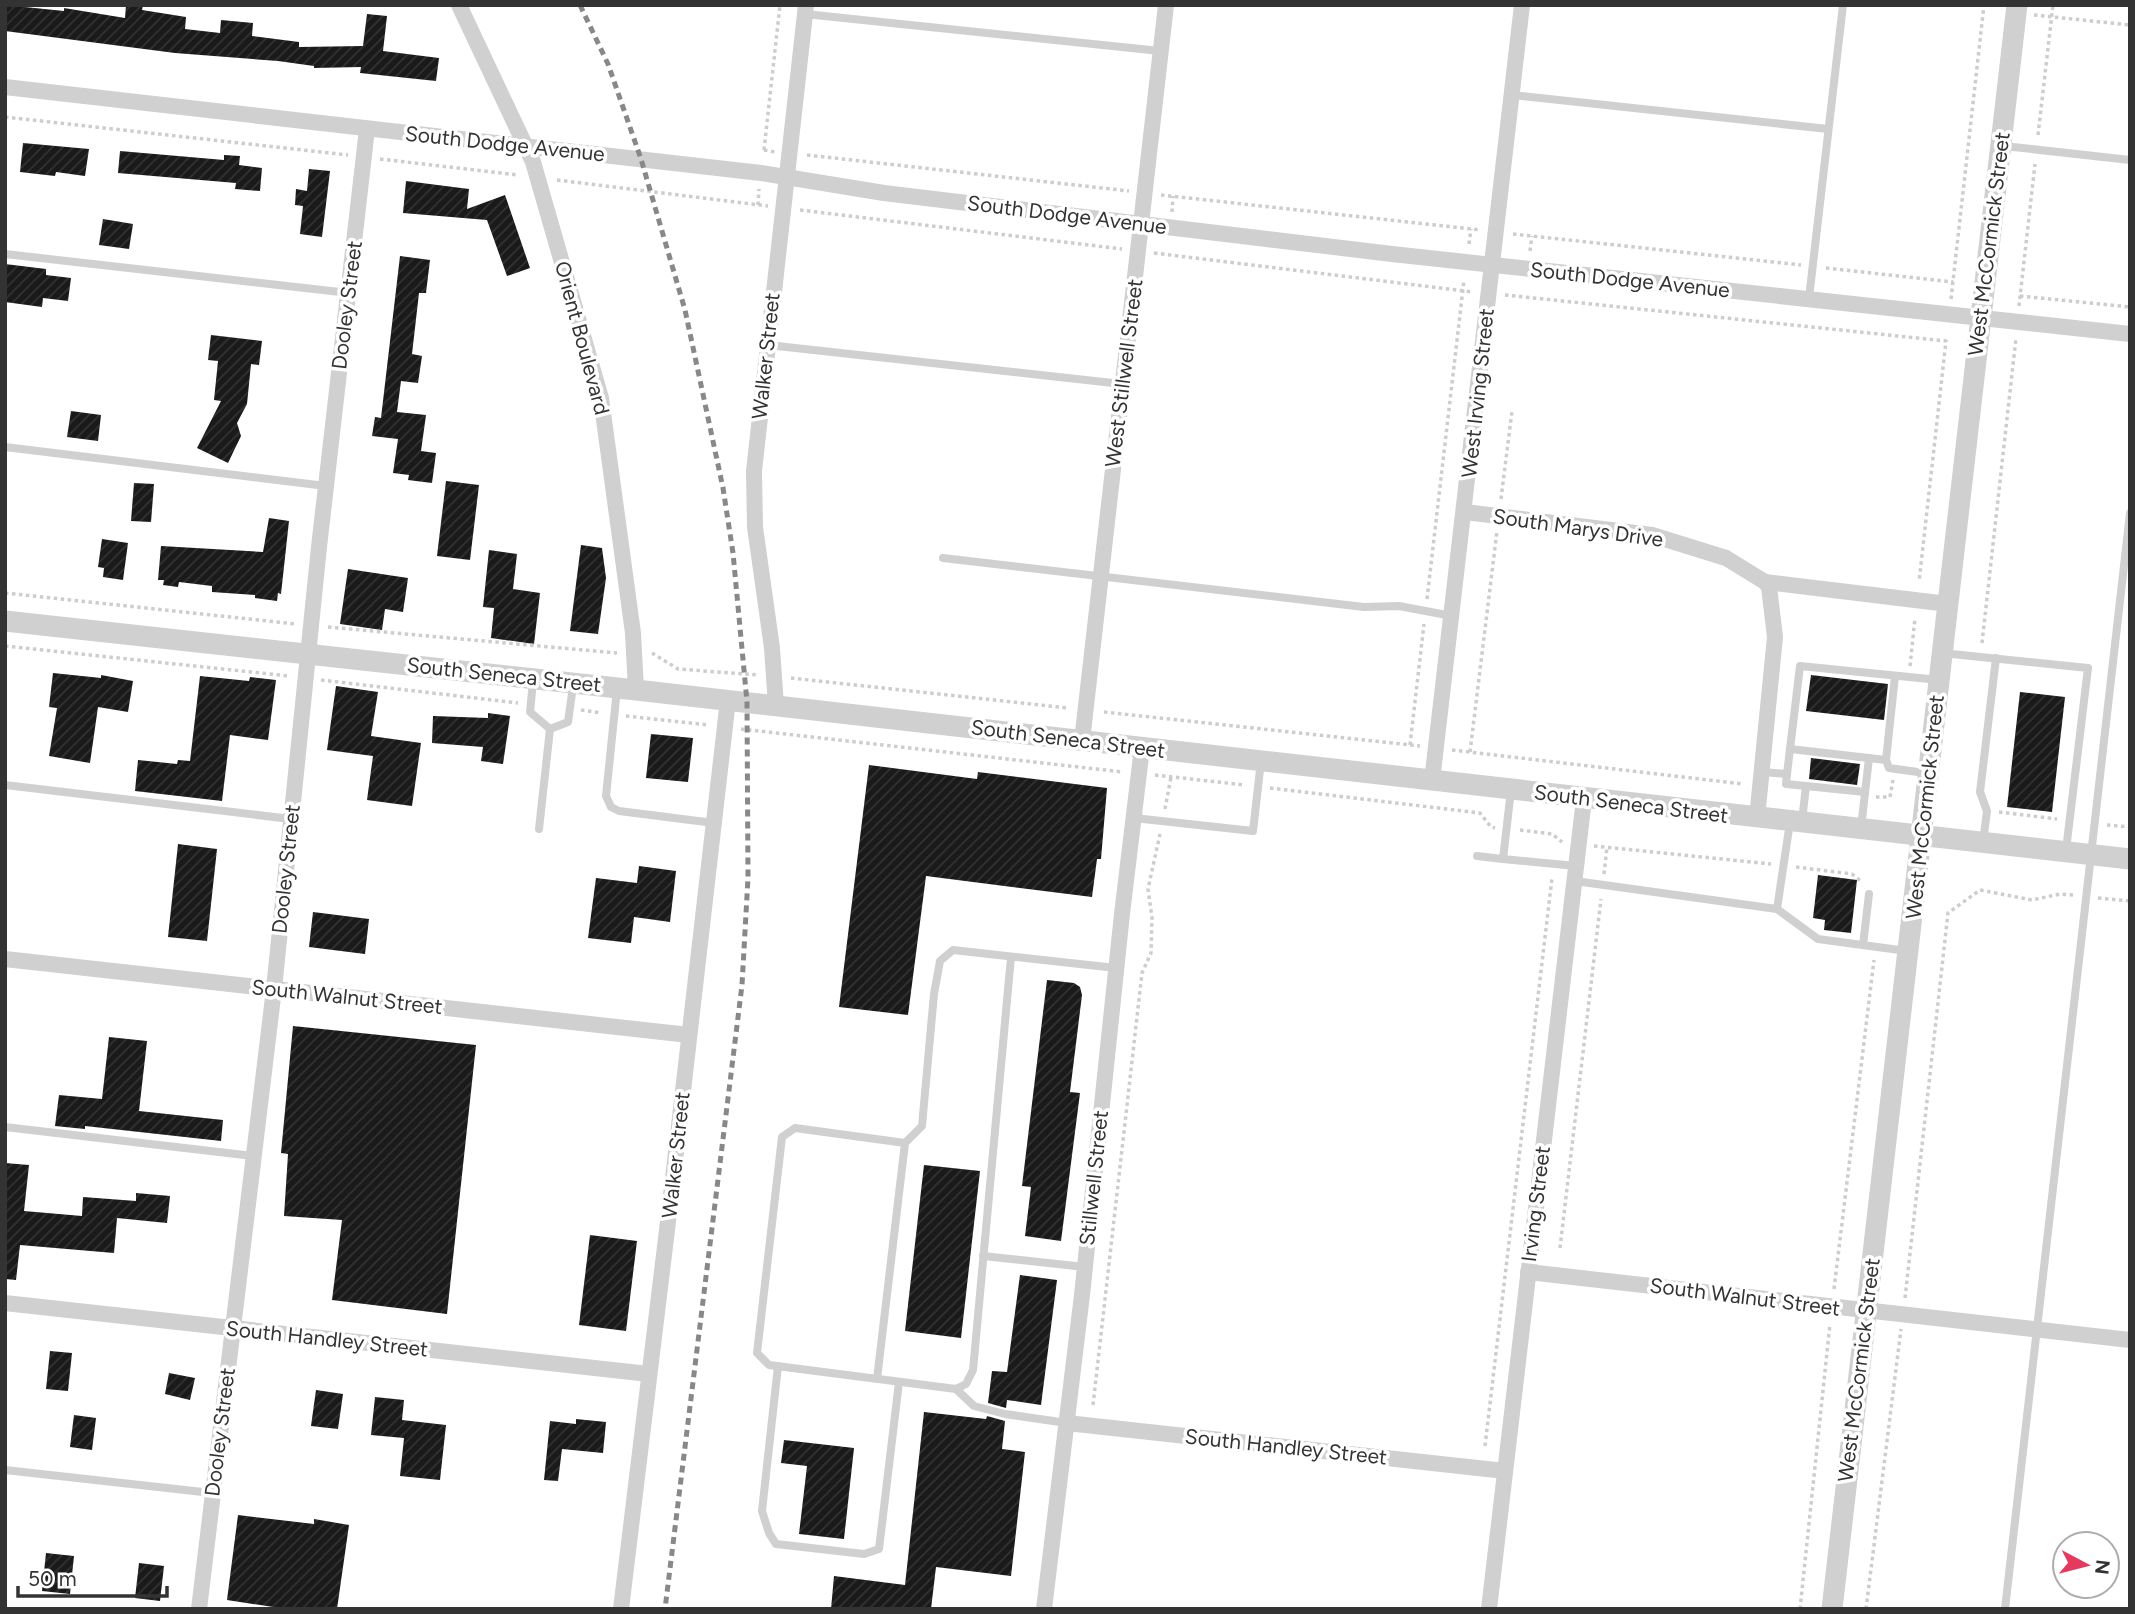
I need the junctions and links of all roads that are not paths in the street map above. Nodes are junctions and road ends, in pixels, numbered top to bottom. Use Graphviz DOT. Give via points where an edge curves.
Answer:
graph roads {
  1 [pos="459,5"];
  2 [pos="1166,5"];
  3 [pos="1522,5"];
  4 [pos="1843,5"];
  5 [pos="805,9"];
  6 [pos="2016,9"];
  7 [pos="1160,51"];
  8 [pos="5,87"];
  9 [pos="1512,95"];
  10 [pos="368,129"];
  11 [pos="1828,129"];
  12 [pos="2001,145"];
  13 [pos="526,147"];
  14 [pos="2130,160"];
  15 [pos="786,176"];
  16 [pos="1141,224"];
  17 [pos="5,254"];
  18 [pos="1492,265"];
  19 [pos="349,293"];
  20 [pos="1809,298"];
  21 [pos="1981,317"];
  22 [pos="2130,334"];
  23 [pos="768,345"];
  24 [pos="1122,384"];
  25 [pos="5,447"];
  26 [pos="326,486"];
  27 [pos="1465,512"];
  28 [pos="2130,513"];
  29 [pos="943,558"];
  30 [pos="1101,576"];
  31 [pos="1765,582"];
  32 [pos="1948,604"];
  33 [pos="1452,616"];
  34 [pos="5,621"];
  35 [pos="1942,653"];
  36 [pos="308,654"];
  37 [pos="1996,658"];
  38 [pos="1895,676"];
  39 [pos="533,678"];
  40 [pos="1939,680"];
  41 [pos="573,683"];
  42 [pos="627,689"];
  43 [pos="728,700"];
  44 [pos="776,706"];
  45 [pos="550,729"];
  46 [pos="1082,741"];
  47 [pos="1142,748"];
  48 [pos="1790,749"];
  49 [pos="1869,758"];
  50 [pos="1886,760"];
  51 [pos="1261,761"];
  52 [pos="1787,774"];
  53 [pos="1928,774"];
  54 [pos="1762,779"];
  55 [pos="1432,781"];
  56 [pos="5,785"];
  57 [pos="1806,786"];
  58 [pos="1511,790"];
  59 [pos="1865,795"];
  60 [pos="1584,799"];
  61 [pos="1134,818"];
  62 [pos="1757,818"];
  63 [pos="291,819"];
  64 [pos="1796,822"];
  65 [pos="714,823"];
  66 [pos="1861,829"];
  67 [pos="539,830"];
  68 [pos="1922,836"];
  69 [pos="1983,843"];
  70 [pos="2066,852"];
  71 [pos="2092,855"];
  72 [pos="1477,856"];
  73 [pos="1503,859"];
  74 [pos="2130,859"];
  75 [pos="1576,874"];
  76 [pos="1869,894"];
  77 [pos="1777,909"];
  78 [pos="1863,945"];
  79 [pos="1909,951"];
  80 [pos="1011,957"];
  81 [pos="5,959"];
  82 [pos="1116,968"];
  83 [pos="274,989"];
  84 [pos="689,1035"];
  85 [pos="5,1127"];
  86 [pos="905,1143"];
  87 [pos="253,1156"];
  88 [pos="983,1256"];
  89 [pos="1085,1267"];
  90 [pos="1528,1272"];
  91 [pos="5,1303"];
  92 [pos="1866,1311"];
  93 [pos="232,1329"];
  94 [pos="2038,1330"];
  95 [pos="2130,1340"];
  96 [pos="778,1366"];
  97 [pos="649,1374"];
  98 [pos="877,1379"];
  99 [pos="899,1382"];
  100 [pos="956,1389"];
  101 [pos="1066,1423"];
  102 [pos="5,1470"];
  103 [pos="1505,1471"];
  104 [pos="212,1493"];
  105 [pos="199,1609"];
  106 [pos="621,1609"];
  107 [pos="1044,1609"];
  108 [pos="1489,1609"];
  109 [pos="1832,1609"];
  110 [pos="2005,1609"];
  1 -- 13 [label="street, Orient Boulevard"];
  2 -- 7 [label="street, West Stillwell Street"];
  3 -- 9 [label="street, West Irving Street"];
  4 -- 11 [label="lane"];
  5 -- 7 [label="lane"];
  5 -- 15 [label="street, Walker Street"];
  6 -- 12 [label="street, West McCormick Street"];
  7 -- 16 [label="street, West Stillwell Street"];
  8 -- 10 [label="street, South Dodge Avenue"];
  9 -- 11 [label="lane"];
  9 -- 18 [label="street, West Irving Street"];
  10 -- 13 [label="street, South Dodge Avenue"];
  10 -- 19 [label="street, Dooley Street"];
  11 -- 20 [label="lane"];
  12 -- 14 [label="lane"];
  12 -- 21 [label="street, West McCormick Street"];
  13 -- 15 [label="street, South Dodge Avenue"];
  13 -- 42 [label="street, Orient Boulevard" via="601,398 634,653"];
  15 -- 16 [label="street, South Dodge Avenue" via="884,193"];
  15 -- 23 [label="street, Walker Street"];
  16 -- 18 [label="street, South Dodge Avenue"];
  16 -- 24 [label="street, West Stillwell Street"];
  17 -- 19 [label="lane"];
  18 -- 20 [label="street, South Dodge Avenue"];
  18 -- 27 [label="street, West Irving Street"];
  19 -- 26 [label="street, Dooley Street"];
  20 -- 21 [label="street, South Dodge Avenue"];
  21 -- 22 [label="street, South Dodge Avenue"];
  21 -- 32 [label="street, West McCormick Street"];
  23 -- 24 [label="lane"];
  23 -- 44 [label="street, Walker Street" via="754,471 755,527"];
  24 -- 30 [label="street, West Stillwell Street"];
  25 -- 26 [label="lane"];
  26 -- 36 [label="street, Dooley Street"];
  27 -- 31 [label="street, South Marys Drive" via="1652,535 1726,558"];
  27 -- 33 [label="street, West Irving Street"];
  28 -- 71 [label="lane"];
  29 -- 30 [label="lane"];
  30 -- 33 [label="lane"];
  30 -- 46 [label="street, West Stillwell Street"];
  31 -- 32 [label="street, South Marys Drive"];
  31 -- 54 [label="street" via="1775,637"];
  32 -- 35 [label="street, West McCormick Street"];
  33 -- 55 [label="street, West Irving Street"];
  34 -- 36 [label="street, South Seneca Street"];
  35 -- 37 [label="lane"];
  35 -- 40 [label="street, West McCormick Street"];
  36 -- 39 [label="street, South Seneca Street"];
  36 -- 63 [label="street, Dooley Street"];
  37 -- 69 [label="lane" via="1980,792 1987,811"];
  37 -- 70 [label="lane" via="2088,668"];
  38 -- 40 [label="lane"];
  38 -- 48 [label="lane" via="1800,666"];
  38 -- 50 [label="lane"];
  39 -- 41 [label="street, South Seneca Street"];
  39 -- 45 [label="lane" via="530,712"];
  40 -- 53 [label="street, West McCormick Street"];
  41 -- 42 [label="street, South Seneca Street"];
  41 -- 45 [label="lane" via="568,722"];
  42 -- 43 [label="street, South Seneca Street"];
  42 -- 65 [label="lane" via="615,714 606,796 611,807"];
  43 -- 44 [label="street, South Seneca Street"];
  43 -- 65 [label="street, Walker Street"];
  44 -- 46 [label="street, South Seneca Street"];
  45 -- 67 [label="lane"];
  46 -- 47 [label="street, South Seneca Street"];
  47 -- 51 [label="street, South Seneca Street"];
  47 -- 61 [label="street, Stillwell Street"];
  48 -- 49 [label="lane"];
  48 -- 52 [label="lane"];
  49 -- 50 [label="lane"];
  49 -- 59 [label="lane"];
  50 -- 53 [label="lane" via="1889,768"];
  51 -- 55 [label="street, South Seneca Street"];
  51 -- 61 [label="lane" via="1253,831"];
  52 -- 54 [label="lane"];
  52 -- 57 [label="lane" via="1786,784"];
  53 -- 68 [label="street, West McCormick Street"];
  54 -- 62 [label="street"];
  55 -- 58 [label="street, South Seneca Street"];
  56 -- 63 [label="lane"];
  57 -- 59 [label="lane"];
  57 -- 64 [label="lane"];
  58 -- 60 [label="street, South Seneca Street"];
  58 -- 73 [label="lane"];
  59 -- 66 [label="lane"];
  60 -- 62 [label="street, South Seneca Street"];
  60 -- 75 [label="street, Irving Street"];
  61 -- 82 [label="street, Stillwell Street"];
  62 -- 64 [label="street, South Seneca Street"];
  63 -- 83 [label="street, Dooley Street"];
  64 -- 66 [label="street, South Seneca Street"];
  64 -- 77 [label="lane"];
  65 -- 84 [label="street, Walker Street"];
  66 -- 68 [label="street, South Seneca Street"];
  68 -- 69 [label="street, South Seneca Street"];
  68 -- 79 [label="street, West McCormick Street"];
  69 -- 70 [label="street, South Seneca Street"];
  70 -- 71 [label="street, South Seneca Street"];
  71 -- 74 [label="street, South Seneca Street"];
  71 -- 94 [label="lane"];
  72 -- 73 [label="lane"];
  73 -- 75 [label="lane" via="1554,864"];
  75 -- 77 [label="lane" via="1602,885"];
  75 -- 90 [label="street, Irving Street"];
  76 -- 78 [label="lane"];
  77 -- 78 [label="lane" via="1818,939"];
  78 -- 79 [label="lane"];
  79 -- 92 [label="street, West McCormick Street"];
  80 -- 82 [label="lane"];
  80 -- 86 [label="lane" via="953,950 940,961 922,1126"];
  80 -- 88 [label="lane"];
  81 -- 83 [label="street, South Walnut Street"];
  82 -- 89 [label="street, Stillwell Street"];
  83 -- 84 [label="street, South Walnut Street"];
  83 -- 87 [label="street, Dooley Street"];
  84 -- 97 [label="street, Walker Street"];
  85 -- 87 [label="lane"];
  86 -- 96 [label="lane" via="795,1128 782,1137 757,1353 769,1365"];
  86 -- 98 [label="lane"];
  87 -- 93 [label="street, Dooley Street"];
  88 -- 89 [label="lane"];
  88 -- 100 [label="lane" via="973,1370 966,1384"];
  89 -- 101 [label="street, Stillwell Street"];
  90 -- 92 [label="street, South Walnut Street"];
  90 -- 103 [label="street, Irving Street"];
  91 -- 93 [label="street, South Handley Street"];
  92 -- 94 [label="street, South Walnut Street"];
  92 -- 109 [label="street, West McCormick Street"];
  93 -- 97 [label="street, South Handley Street"];
  93 -- 104 [label="street, Dooley Street"];
  94 -- 95 [label="street, South Walnut Street"];
  94 -- 110 [label="lane"];
  96 -- 98 [label="lane"];
  96 -- 99 [label="lane" via="762,1511 776,1544 864,1554 879,1549"];
  97 -- 106 [label="street, Walker Street"];
  98 -- 99 [label="lane"];
  99 -- 100 [label="lane"];
  100 -- 101 [label="lane" via="974,1406"];
  101 -- 103 [label="street, South Handley Street"];
  101 -- 107 [label="street, Stillwell Street"];
  102 -- 104 [label="lane"];
  103 -- 108 [label="street, Irving Street"];
  104 -- 105 [label="street, Dooley Street"];
}
